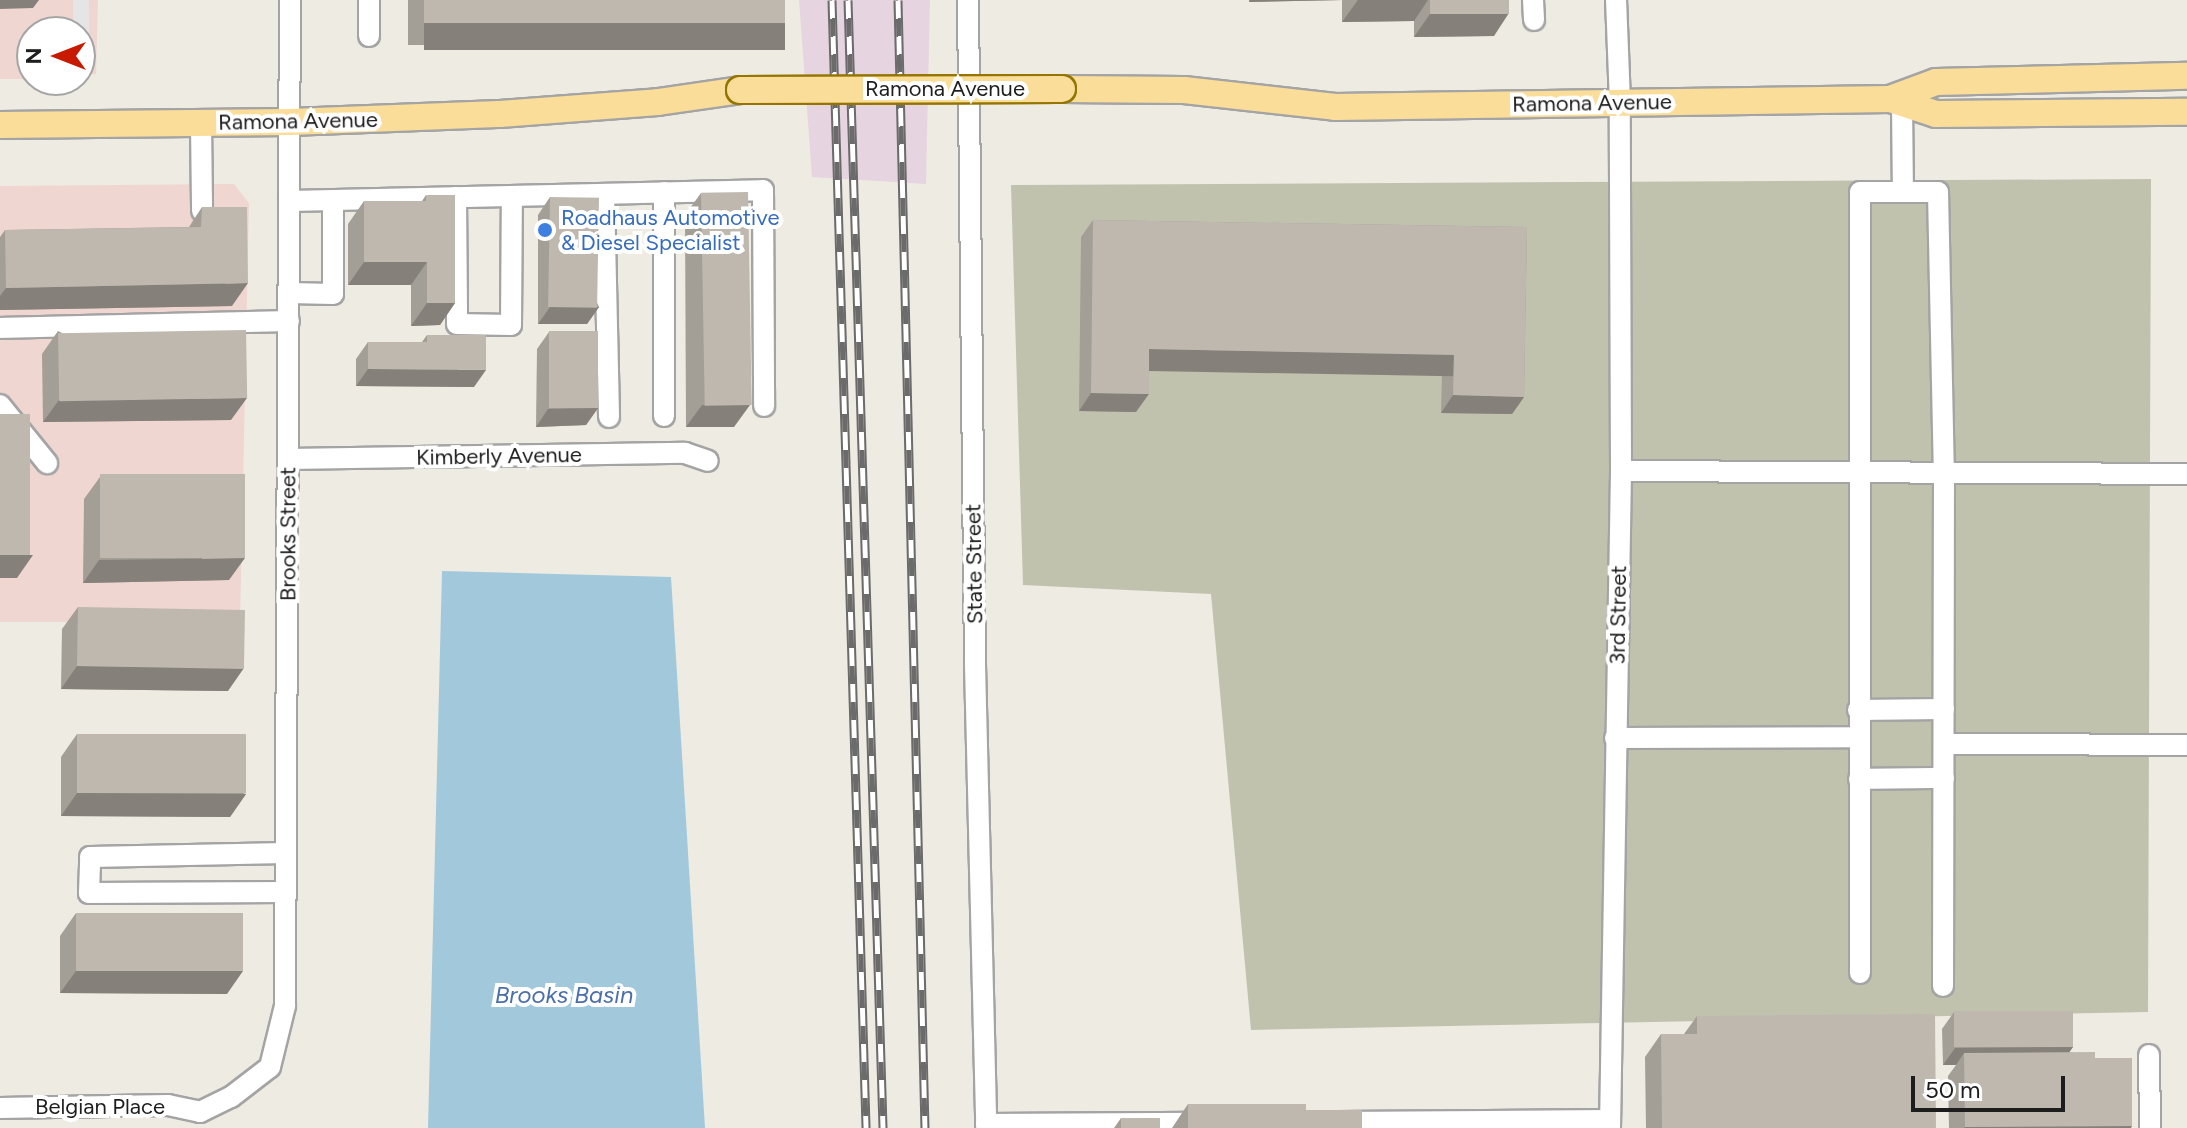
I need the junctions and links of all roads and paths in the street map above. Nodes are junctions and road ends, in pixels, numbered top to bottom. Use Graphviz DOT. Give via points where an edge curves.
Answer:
graph roads {
  1 [pos="290,0"];
  2 [pos="369,0"];
  3 [pos="968,0"];
  4 [pos="1616,0"];
  5 [pos="369,36"];
  6 [pos="2187,76"];
  7 [pos="1896,101"];
  8 [pos="1620,103"];
  9 [pos="2187,112"];
  10 [pos="290,122"];
  11 [pos="201,123"];
  12 [pos="0,125"];
  13 [pos="664,192"];
  14 [pos="1903,192"];
  15 [pos="604,194"];
  16 [pos="512,196"];
  17 [pos="456,197"];
  18 [pos="333,200"];
  19 [pos="289,201"];
  20 [pos="202,211"];
  21 [pos="289,293"];
  22 [pos="289,321"];
  23 [pos="0,328"];
  24 [pos="0,405"];
  25 [pos="764,406"];
  26 [pos="664,416"];
  27 [pos="609,417"];
  28 [pos="288,459"];
  29 [pos="708,461"];
  30 [pos="47,463"];
  31 [pos="1621,471"];
  32 [pos="1859,471"];
  33 [pos="1944,472"];
  34 [pos="2187,474"];
  35 [pos="1944,709"];
  36 [pos="1858,710"];
  37 [pos="1858,737"];
  38 [pos="1615,738"];
  39 [pos="1944,744"];
  40 [pos="2187,745"];
  41 [pos="1944,778"];
  42 [pos="1859,779"];
  43 [pos="286,853"];
  44 [pos="286,892"];
  45 [pos="1860,973"];
  46 [pos="1943,986"];
  47 [pos="2149,1055"];
  48 [pos="0,1108"];
  49 [pos="205,1120"];
  50 [pos="1314,1122"];
  51 [pos="1220,1123"];
  52 [pos="1610,1124"];
  53 [pos="986,1126"];
  54 [pos="2150,1128"];
  1 -- 10 [label="street, Brooks Street"];
  2 -- 5 [label="street"];
  3 -- 53 [label="street, State Street"];
  4 -- 8 [label="street, 3rd Street"];
  6 -- 7 [label="main road, Ramona Avenue" via="1936,82"];
  7 -- 8 [label="main road, Ramona Avenue"];
  7 -- 9 [label="main road, Ramona Avenue" via="1936,114"];
  7 -- 14 [label="street"];
  8 -- 10 [label="main road, Ramona Avenue, bridge" via="1335,107 1184,90 740,90 500,114"];
  8 -- 31 [label="street, 3rd Street"];
  10 -- 11 [label="main road, Ramona Avenue"];
  10 -- 19 [label="street, Brooks Street"];
  11 -- 12 [label="main road, Ramona Avenue"];
  11 -- 20 [label="street"];
  13 -- 15 [label="street"];
  13 -- 25 [label="street" via="763,190"];
  13 -- 26 [label="street"];
  14 -- 32 [label="street" via="1860,192"];
  14 -- 33 [label="street" via="1938,192"];
  15 -- 16 [label="street"];
  15 -- 27 [label="street"];
  16 -- 17 [label="street"];
  16 -- 17 [label="street" via="511,325 457,324"];
  17 -- 18 [label="street"];
  18 -- 19 [label="street"];
  18 -- 21 [label="street" via="333,294"];
  19 -- 21 [label="street, Brooks Street"];
  21 -- 22 [label="street, Brooks Street"];
  22 -- 23 [label="street"];
  22 -- 28 [label="street, Brooks Street"];
  24 -- 30 [label="street"];
  28 -- 29 [label="street, Kimberly Avenue" via="685,453"];
  28 -- 43 [label="street, Brooks Street"];
  31 -- 32 [label="street"];
  31 -- 38 [label="street, 3rd Street"];
  32 -- 33 [label="street"];
  32 -- 36 [label="street"];
  33 -- 34 [label="street"];
  33 -- 35 [label="street"];
  35 -- 36 [label="street"];
  35 -- 39 [label="street"];
  36 -- 37 [label="street"];
  37 -- 38 [label="street"];
  37 -- 42 [label="street"];
  38 -- 52 [label="street, 3rd Street"];
  39 -- 40 [label="street"];
  39 -- 41 [label="street"];
  41 -- 42 [label="street"];
  41 -- 46 [label="street"];
  42 -- 45 [label="street"];
  43 -- 44 [label="street, Brooks Street"];
  43 -- 44 [label="street" via="90,857 89,893"];
  44 -- 49 [label="street, Brooks Street" via="285,1006 270,1067"];
  47 -- 54 [label="street"];
  48 -- 49 [label="street, Belgian Place" via="168,1105"];
  50 -- 52 [label="street"];
  51 -- 53 [label="street"];
}
